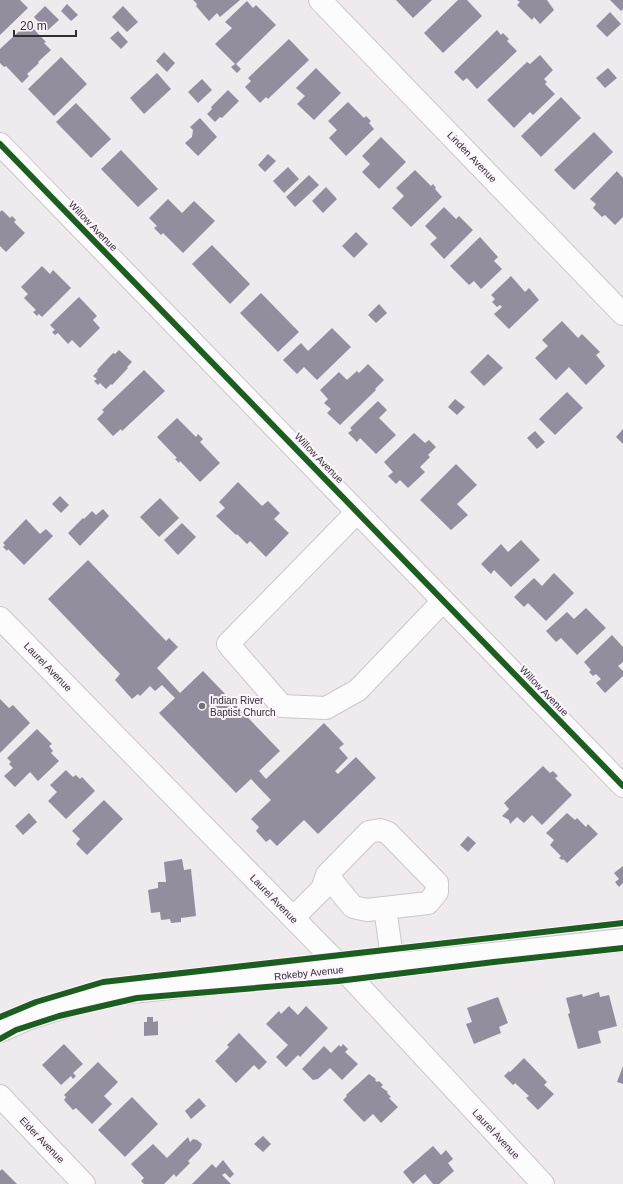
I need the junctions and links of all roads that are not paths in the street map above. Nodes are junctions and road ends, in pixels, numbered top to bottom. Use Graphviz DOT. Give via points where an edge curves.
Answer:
graph roads {
  1 [pos="320,0"];
  2 [pos="0,144"];
  3 [pos="623,314"];
  4 [pos="357,512"];
  5 [pos="443,601"];
  6 [pos="0,618"];
  7 [pos="623,786"];
  8 [pos="327,874"];
  9 [pos="385,908"];
  10 [pos="293,918"];
  11 [pos="623,940"];
  12 [pos="393,964"];
  13 [pos="343,969"];
  14 [pos="0,1031"];
  15 [pos="0,1096"];
  16 [pos="84,1184"];
  17 [pos="543,1184"];
  1 -- 3 [label="street, Linden Avenue"];
  2 -- 4 [label="street, Willow Avenue"];
  4 -- 5 [label="street, Willow Avenue"];
  4 -- 5 [label="street" via="228,644 282,706 326,708 358,690"];
  5 -- 7 [label="street, Willow Avenue"];
  6 -- 10 [label="street, Laurel Avenue"];
  8 -- 9 [label="street" via="353,907 367,910"];
  8 -- 9 [label="street" via="369,832 380,830 388,833 437,883 437,892 428,903"];
  8 -- 10 [label="street" via="322,889"];
  9 -- 12 [label="street"];
  10 -- 13 [label="street, Laurel Avenue"];
  11 -- 12 [label="street, Rokeby Avenue"];
  12 -- 13 [label="street, Rokeby Avenue"];
  13 -- 14 [label="street, Rokeby Avenue" via="123,994 84,1001 30,1018"];
  13 -- 17 [label="street, Laurel Avenue"];
  15 -- 16 [label="street, Elder Avenue"];
}
